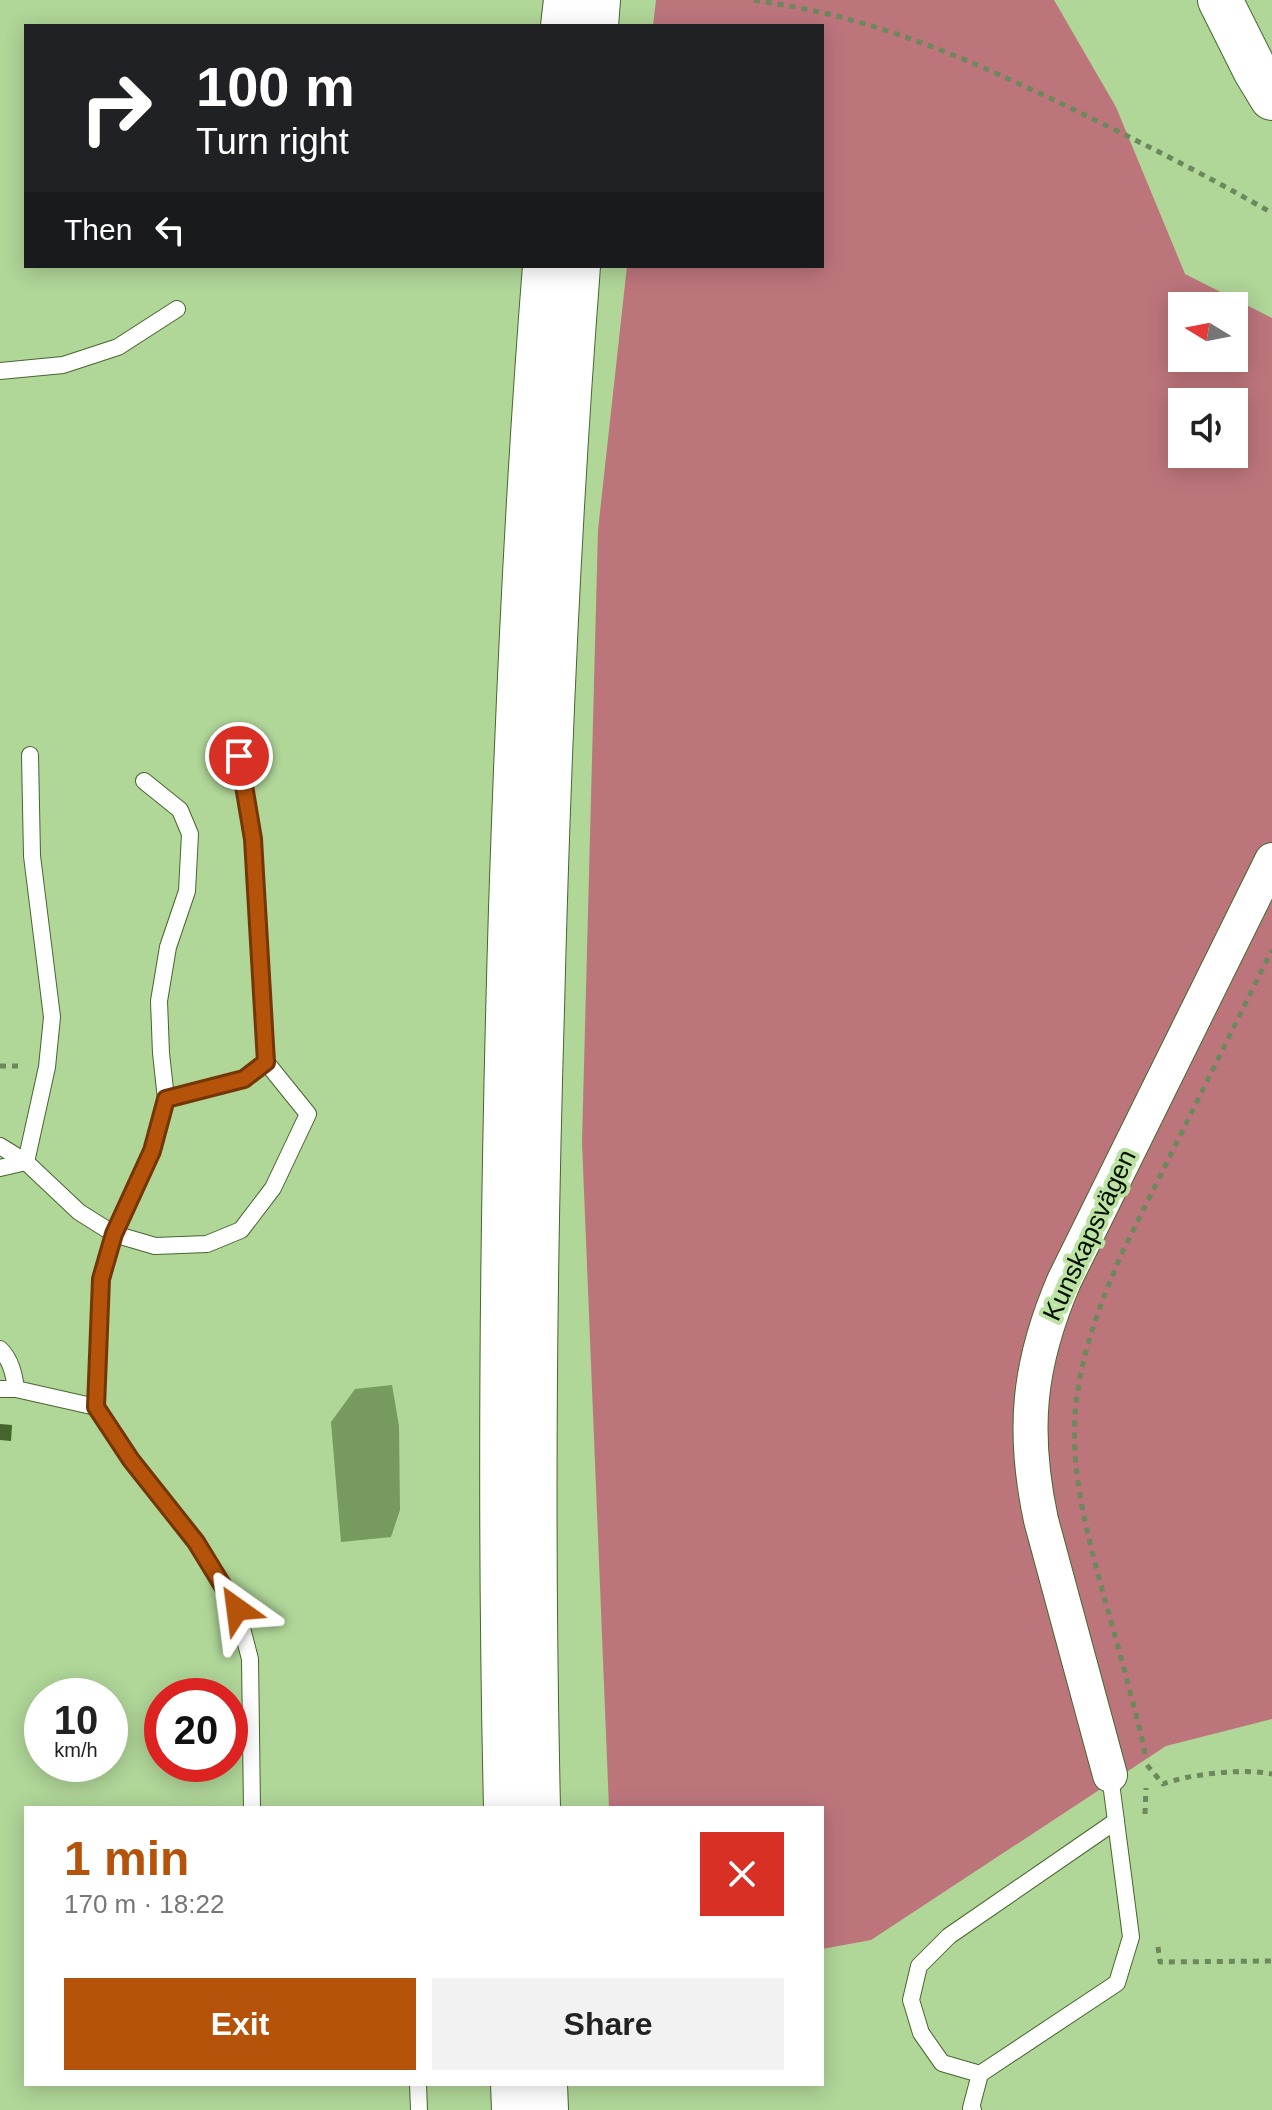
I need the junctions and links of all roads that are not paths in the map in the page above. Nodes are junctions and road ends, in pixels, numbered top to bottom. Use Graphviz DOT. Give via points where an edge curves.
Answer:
graph roads {
  1 [pos="566,0"];
  2 [pos="598,0"];
  3 [pos="1220,0"];
  4 [pos="563,24"];
  5 [pos="596,24"];
  6 [pos="1272,98"];
  7 [pos="545,268"];
  8 [pos="578,268"];
  9 [pos="177,309"];
  10 [pos="0,371"];
  11 [pos="30,755"];
  12 [pos="239,756"];
  13 [pos="144,781"];
  14 [pos="1272,860"];
  15 [pos="266,1062"];
  16 [pos="166,1099"];
  17 [pos="0,1146"];
  18 [pos="26,1162"];
  19 [pos="0,1168"];
  20 [pos="114,1234"];
  21 [pos="0,1349"];
  22 [pos="8,1389"];
  23 [pos="96,1407"];
  24 [pos="1110,1775"];
  25 [pos="252,1806"];
  26 [pos="506,1806"];
  27 [pos="538,1806"];
  28 [pos="1116,1821"];
  29 [pos="980,2074"];
  30 [pos="418,2086"];
  31 [pos="513,2086"];
  32 [pos="545,2086"];
  33 [pos="419,2110"];
  34 [pos="514,2110"];
  35 [pos="546,2110"];
  36 [pos="973,2110"];
  1 -- 4 [label="main road"];
  2 -- 5 [label="main road"];
  3 -- 6 [label="main road"];
  7 -- 26 [label="main road" via="524,582 507,1051 502,1416"];
  8 -- 27 [label="main road" via="546,831 534,1432"];
  9 -- 10 [label="lane" via="118,347 63,365"];
  11 -- 18 [label="lane" via="32,856 52,1017"];
  12 -- 15 [label="lane" via="253,839"];
  13 -- 16 [label="lane" via="180,810 190,834 187,891 168,947 159,1001"];
  14 -- 24 [label="street, Kunskapsvägen" via="1064,1281 1033,1381 1029,1427 1034,1486"];
  15 -- 16 [label="lane" via="244,1079"];
  15 -- 20 [label="lane" via="308,1114 273,1188 241,1230 207,1244 155,1246"];
  16 -- 20 [label="lane" via="152,1151"];
  17 -- 18 [label="lane"];
  18 -- 19 [label="lane"];
  18 -- 20 [label="lane" via="79,1212"];
  20 -- 23 [label="lane" via="101,1279"];
  21 -- 22 [label="lane" via="14,1371"];
  22 -- 23 [label="lane"];
  23 -- 25 [label="lane" via="196,1542 237,1609 250,1659"];
  24 -- 28 [label="lane"];
  28 -- 29 [label="lane" via="1131,1937 1117,1983"];
  28 -- 29 [label="lane" via="949,1936 919,1966 911,2000 921,2033 942,2063"];
  29 -- 36 [label="lane"];
  30 -- 33 [label="lane"];
  31 -- 34 [label="main road"];
  32 -- 35 [label="main road"];
}
